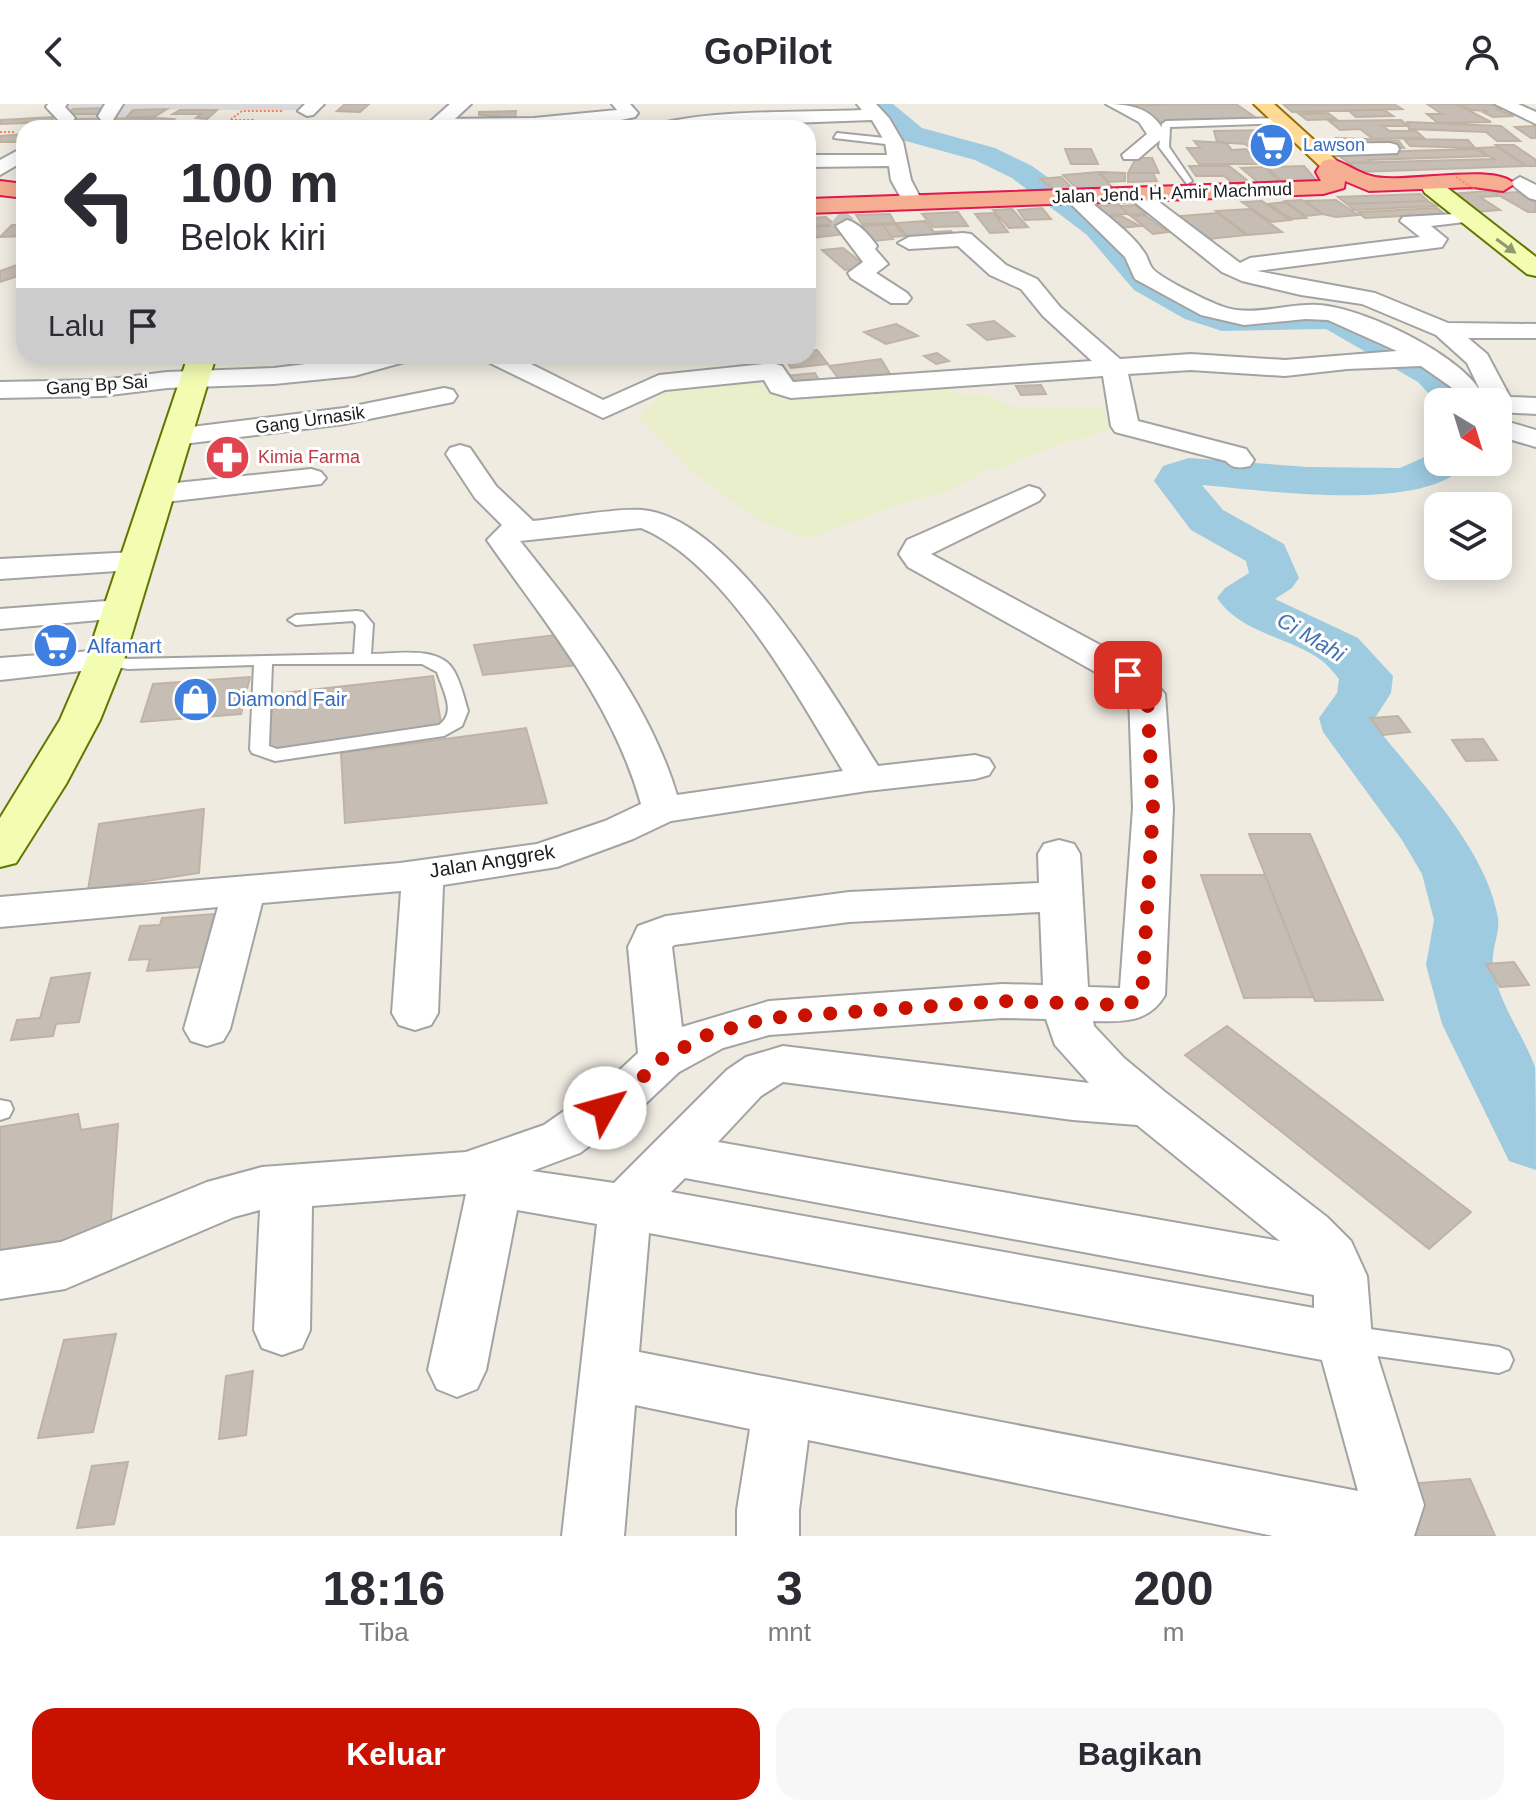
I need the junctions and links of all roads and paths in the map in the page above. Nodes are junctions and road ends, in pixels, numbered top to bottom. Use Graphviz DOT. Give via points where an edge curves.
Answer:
graph roads {
  1 [pos="462,104"];
  2 [pos="1263,104"];
  3 [pos="1504,104"];
  4 [pos="872,106"];
  5 [pos="311,107"];
  6 [pos="610,112"];
  7 [pos="1111,112"];
  8 [pos="1536,119"];
  9 [pos="230,120"];
  10 [pos="230,120"];
  11 [pos="253,120"];
  12 [pos="442,120"];
  13 [pos="562,120"];
  14 [pos="634,120"];
  15 [pos="748,120"];
  16 [pos="1282,121"];
  17 [pos="837,136"];
  18 [pos="1390,149"];
  19 [pos="895,151"];
  20 [pos="1131,155"];
  21 [pos="1322,158"];
  22 [pos="816,161"];
  23 [pos="1456,177"];
  24 [pos="1187,181"];
  25 [pos="1524,186"];
  26 [pos="1433,188"];
  27 [pos="1474,189"];
  28 [pos="1061,200"];
  29 [pos="1144,200"];
  30 [pos="913,203"];
  31 [pos="967,206"];
  32 [pos="826,214"];
  33 [pos="1466,217"];
  34 [pos="983,225"];
  35 [pos="909,243"];
  36 [pos="1310,260"];
  37 [pos="1230,267"];
  38 [pos="1536,269"];
  39 [pos="1353,295"];
  40 [pos="899,298"];
  41 [pos="1445,330"];
  42 [pos="1536,331"];
  43 [pos="1410,359"];
  44 [pos="369,364"];
  45 [pos="511,364"];
  46 [pos="766,364"];
  47 [pos="1112,366"];
  48 [pos="198,367"];
  49 [pos="1468,388"];
  50 [pos="1484,388"];
  51 [pos="0,390"];
  52 [pos="444,396"];
  53 [pos="1512,406"];
  54 [pos="1536,406"];
  55 [pos="1512,422"];
  56 [pos="175,437"];
  57 [pos="1536,439"];
  58 [pos="460,454"];
  59 [pos="1168,463"];
  60 [pos="311,478"];
  61 [pos="157,494"];
  62 [pos="1029,495"];
  63 [pos="523,529"];
  64 [pos="135,562"];
  65 [pos="0,569"];
  66 [pos="120,610"];
  67 [pos="0,619"];
  68 [pos="296,620"];
  69 [pos="263,659"];
  70 [pos="362,659"];
  71 [pos="105,660"];
  72 [pos="0,669"];
  73 [pos="975,767"];
  74 [pos="867,779"];
  75 [pos="662,810"];
  76 [pos="0,852"];
  77 [pos="1059,854"];
  78 [pos="423,873"];
  79 [pos="244,890"];
  80 [pos="1059,900"];
  81 [pos="0,912"];
  82 [pos="415,1013"];
  83 [pos="1069,1018"];
  84 [pos="207,1029"];
  85 [pos="662,1059"];
  86 [pos="1073,1101"];
  87 [pos="1148,1106"];
  88 [pos="674,1155"];
  89 [pos="482,1177"];
  90 [pos="287,1186"];
  91 [pos="625,1206"];
  92 [pos="0,1275"];
  93 [pos="1340,1276"];
  94 [pos="282,1330"];
  95 [pos="1344,1339"];
  96 [pos="1499,1360"];
  97 [pos="457,1370"];
  98 [pos="610,1373"];
  99 [pos="783,1407"];
  100 [pos="593,1536"];
  101 [pos="768,1536"];
  1 -- 12 [label="street"];
  2 -- 16 [label="main road"];
  3 -- 8 [label="street"];
  4 -- 15 [label="street"];
  4 -- 19 [label="street"];
  5 -- 10 [label="path" via="242,111"];
  6 -- 13 [label="street"];
  6 -- 14 [label="street"];
  7 -- 20 [label="street" via="1146,119 1155,127 1157,135"];
  9 -- 11 [label="path"];
  16 -- 21 [label="main road"];
  16 -- 24 [label="lane" via="1166,124 1164,147"];
  17 -- 19 [label="lane"];
  18 -- 21 [label="street"];
  19 -- 22 [label="street" via="854,163"];
  19 -- 30 [label="street"];
  21 -- 25 [label="highway, Jalan Jend. H. Amir Machmud" via="1369,184 1473,181"];
  21 -- 28 [label="highway, Jalan Jend. H. Amir Machmud" via="1336,183 1323,187"];
  23 -- 27 [label="path, bridge"];
  25 -- 26 [label="highway, Jalan Jend. H. Amir Machmud"];
  26 -- 29 [label="highway, Jalan Jend. H. Amir Machmud"];
  26 -- 33 [label="main road"];
  28 -- 29 [label="highway, Jalan Jend. H. Amir Machmud"];
  28 -- 30 [label="highway, Jalan Jend. H. Amir Machmud"];
  28 -- 31 [label="highway, Jalan Jend. H. Amir Machmud"];
  28 -- 43 [label="street" via="1135,254 1143,274 1213,310 1232,317 1329,313"];
  29 -- 37 [label="street"];
  30 -- 32 [label="highway, Jalan Jend. H. Amir Machmud"];
  31 -- 32 [label="highway, Jalan Jend. H. Amir Machmud"];
  31 -- 34 [label="street"];
  32 -- 40 [label="street" via="866,246 862,249 877,264 859,273"];
  33 -- 36 [label="street" via="1410,221 1434,242"];
  33 -- 38 [label="main road, one-way"];
  35 -- 47 [label="street" via="964,240 998,270 1029,284"];
  36 -- 37 [label="street"];
  36 -- 39 [label="street"];
  37 -- 39 [label="street" via="1301,288"];
  39 -- 41 [label="street"];
  41 -- 42 [label="street"];
  41 -- 50 [label="street" via="1478,359"];
  43 -- 47 [label="street" via="1285,368 1191,362"];
  43 -- 49 [label="street"];
  44 -- 48 [label="street, Gang Bp Sai"];
  45 -- 46 [label="street" via="603,410 659,383"];
  46 -- 47 [label="street" via="782,389 791,390"];
  47 -- 59 [label="street" via="1125,426 1240,460"];
  48 -- 51 [label="street, Gang Bp Sai" via="102,388"];
  48 -- 56 [label="main road"];
  52 -- 56 [label="street, Gang Urnasik" via="339,417"];
  53 -- 54 [label="street"];
  55 -- 57 [label="street"];
  56 -- 61 [label="main road"];
  58 -- 63 [label="street" via="485,492"];
  60 -- 61 [label="street"];
  61 -- 64 [label="main road"];
  62 -- 83 [label="street" via="914,550 919,560 1128,675 1147,694 1153,808 1142,995 1124,1005"];
  63 -- 74 [label="street" via="642,519 658,522 704,554 791,657"];
  63 -- 75 [label="street" via="503,540 576,633 616,700 643,753"];
  64 -- 65 [label="street"];
  64 -- 66 [label="main road"];
  66 -- 67 [label="street"];
  66 -- 71 [label="main road"];
  68 -- 70 [label="lane" via="339,615 362,619"];
  69 -- 70 [label="lane"];
  69 -- 70 [label="lane" via="259,749 265,753 444,730 455,722 459,711 445,670 437,663"];
  69 -- 71 [label="lane" via="128,664"];
  71 -- 72 [label="street"];
  71 -- 76 [label="main road" via="66,746"];
  73 -- 74 [label="street, Jalan Anggrek"];
  74 -- 75 [label="street, Jalan Anggrek"];
  75 -- 78 [label="street, Jalan Anggrek" via="542,857"];
  77 -- 80 [label="street"];
  78 -- 79 [label="street, Jalan Anggrek"];
  78 -- 82 [label="street"];
  79 -- 81 [label="street, Jalan Anggrek"];
  79 -- 84 [label="street"];
  80 -- 83 [label="street"];
  80 -- 85 [label="street" via="849,907 666,931 653,937 650,947"];
  83 -- 85 [label="street" via="1002,1001 769,1018 709,1034"];
  83 -- 86 [label="street"];
  83 -- 87 [label="street" via="1107,1071"];
  85 -- 89 [label="street" via="562,1139"];
  86 -- 87 [label="street"];
  86 -- 88 [label="street" via="783,1064 744,1083"];
  87 -- 93 [label="street" via="1308,1233 1332,1258"];
  88 -- 91 [label="street"];
  88 -- 93 [label="street"];
  89 -- 90 [label="street"];
  89 -- 91 [label="street" via="534,1193"];
  89 -- 97 [label="street"];
  90 -- 92 [label="street" via="225,1197 65,1265"];
  90 -- 94 [label="street"];
  91 -- 95 [label="street"];
  91 -- 98 [label="street"];
  93 -- 95 [label="street"];
  95 -- 96 [label="lane"];
  95 -- 99 [label="street" via="1393,1505 1384,1525"];
  98 -- 99 [label="street"];
  98 -- 100 [label="street"];
  99 -- 101 [label="street"];
}
